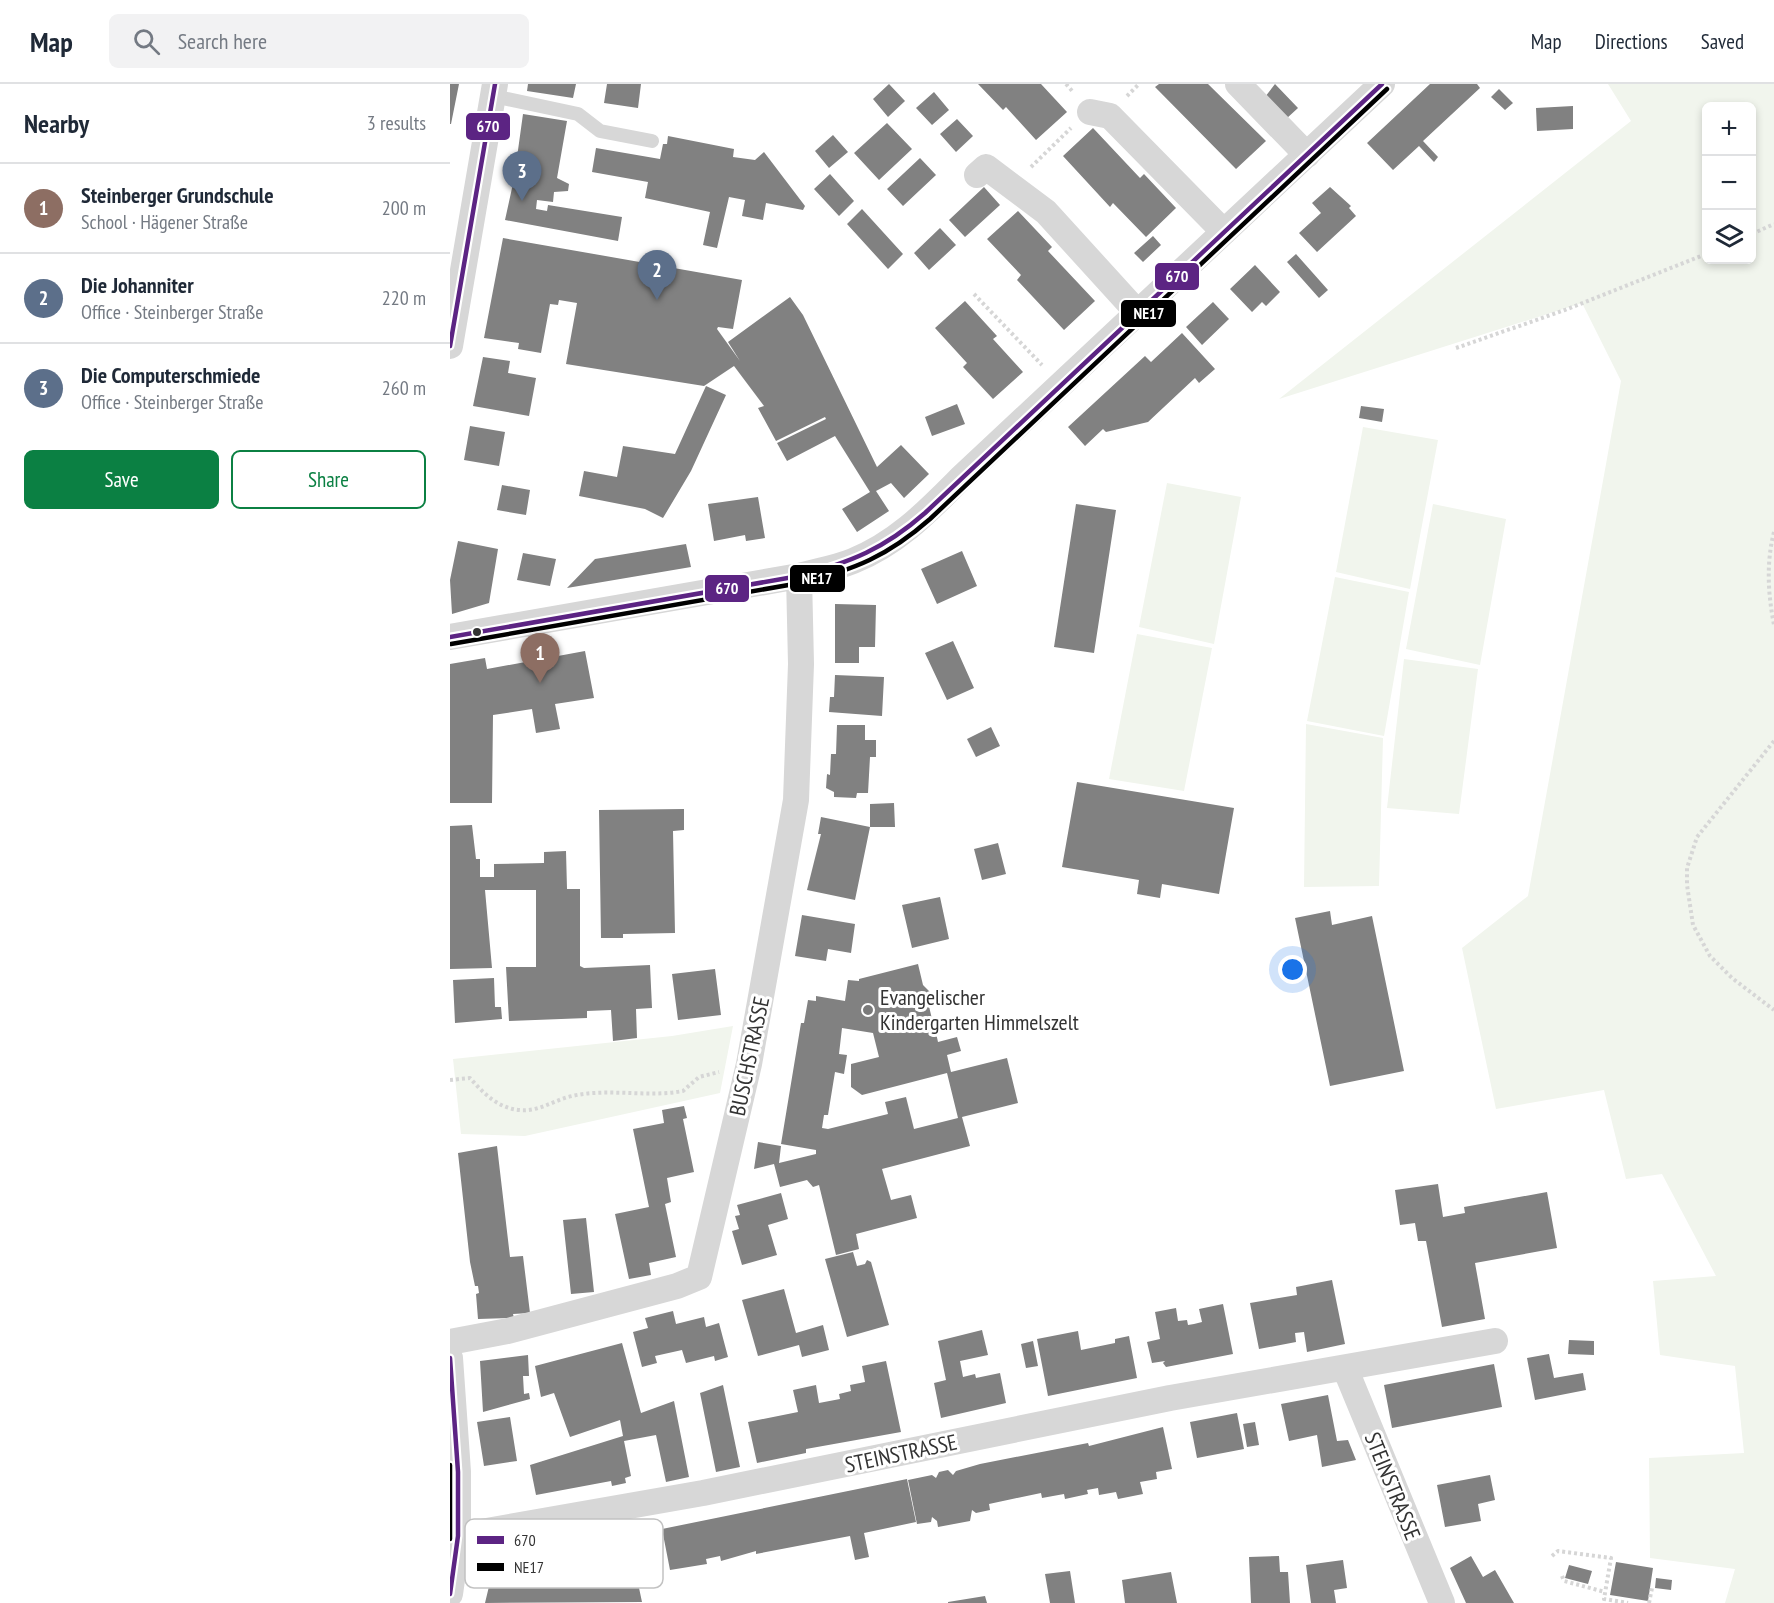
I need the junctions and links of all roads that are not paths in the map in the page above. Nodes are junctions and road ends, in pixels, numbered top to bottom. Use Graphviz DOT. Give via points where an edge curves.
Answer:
graph roads {
  1 [pos="1238,84"];
  2 [pos="1382,84"];
  3 [pos="494,90"];
  4 [pos="1090,112"];
  5 [pos="652,141"];
  6 [pos="1307,154"];
  7 [pos="977,175"];
  8 [pos="1224,232"];
  9 [pos="1137,312"];
  10 [pos="450,346"];
  11 [pos="799,576"];
  12 [pos="450,637"];
  13 [pos="1495,1341"];
  14 [pos="450,1342"];
  15 [pos="450,1358"];
  16 [pos="1345,1368"];
  17 [pos="555,1519"];
  18 [pos="465,1535"];
  19 [pos="458,1536"];
  20 [pos="450,1594"];
  21 [pos="1442,1603"];
  1 -- 6 [label="street"];
  2 -- 6 [label="street"];
  3 -- 5 [label="lane" via="578,114 600,131"];
  3 -- 10 [label="street"];
  4 -- 8 [label="street" via="1110,116"];
  6 -- 8 [label="street"];
  7 -- 9 [label="street" via="986,166 1046,212"];
  8 -- 9 [label="street"];
  9 -- 11 [label="street" via="919,520 888,544 852,561"];
  11 -- 12 [label="street"];
  11 -- 14 [label="street, BUSCHSTRASSE" via="801,664 796,800 749,1064 699,1277 508,1331"];
  13 -- 16 [label="street, STEINSTRASSE"];
  15 -- 19 [label="street"];
  16 -- 17 [label="street, STEINSTRASSE" via="1170,1398 703,1493"];
  16 -- 21 [label="street, STEINSTRASSE"];
  18 -- 19 [label="street, STEINSTRASSE"];
  19 -- 20 [label="street"];
}
